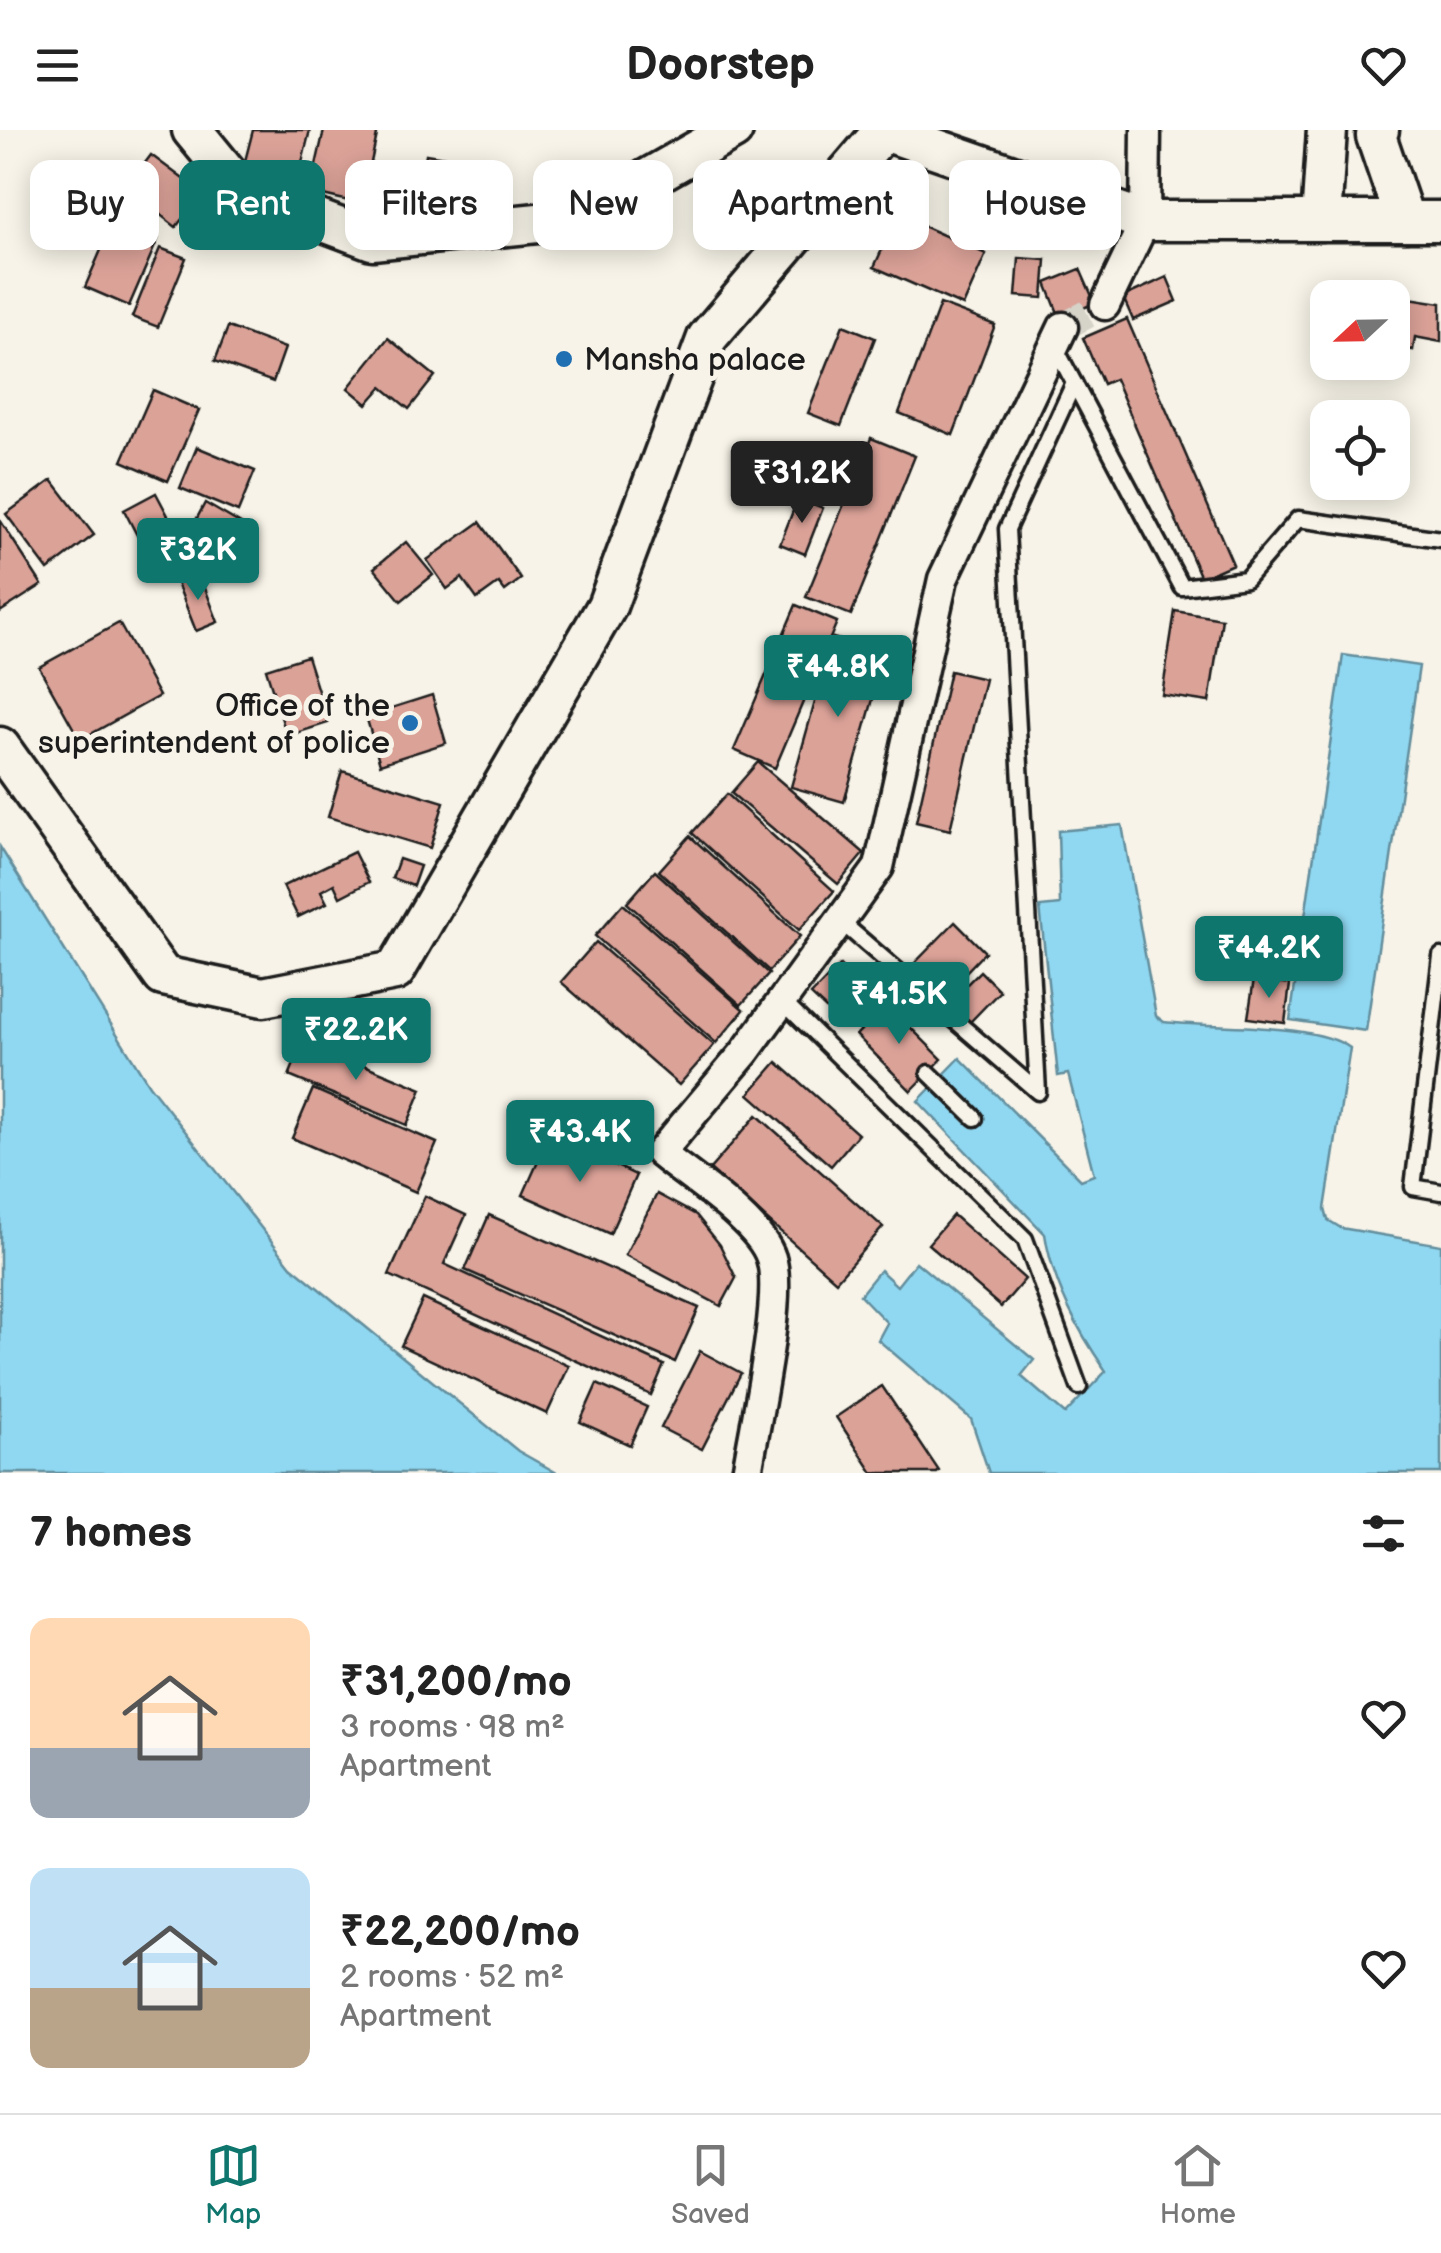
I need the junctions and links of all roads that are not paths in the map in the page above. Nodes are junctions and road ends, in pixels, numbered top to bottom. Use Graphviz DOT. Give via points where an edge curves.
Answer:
graph roads {
  1 [pos="192,130"];
  2 [pos="732,130"];
  3 [pos="883,130"];
  4 [pos="1146,130"];
  5 [pos="1326,130"];
  6 [pos="1379,130"];
  7 [pos="1145,221"];
  8 [pos="1321,221"];
  9 [pos="1423,221"];
  10 [pos="1105,305"];
  11 [pos="1059,336"];
  12 [pos="1074,383"];
  13 [pos="1441,538"];
  14 [pos="0,747"];
  15 [pos="840,921"];
  16 [pos="1441,956"];
  17 [pos="782,1001"];
  18 [pos="929,1073"];
  19 [pos="975,1118"];
  20 [pos="1441,1192"];
  21 [pos="1079,1386"];
  22 [pos="748,1473"];
  1 -- 2 [label="street" via="242,191 372,240 577,219"];
  3 -- 7 [label="street"];
  3 -- 14 [label="street" via="707,338 607,606 396,971 263,997 164,976"];
  4 -- 7 [label="street"];
  5 -- 8 [label="street"];
  6 -- 9 [label="street" via="1376,136"];
  7 -- 8 [label="street"];
  7 -- 10 [label="street"];
  8 -- 9 [label="street"];
  11 -- 12 [label="lane"];
  11 -- 15 [label="street" via="943,579 879,867"];
  12 -- 13 [label="lane" via="1182,587 1246,578 1298,520"];
  12 -- 15 [label="lane" via="1007,529 1038,1092"];
  15 -- 17 [label="street"];
  16 -- 20 [label="lane" via="1413,1187"];
  17 -- 21 [label="lane" via="1024,1239"];
  17 -- 22 [label="street" via="660,1153 746,1224 771,1258 772,1302"];
  18 -- 19 [label="lane"];
}
